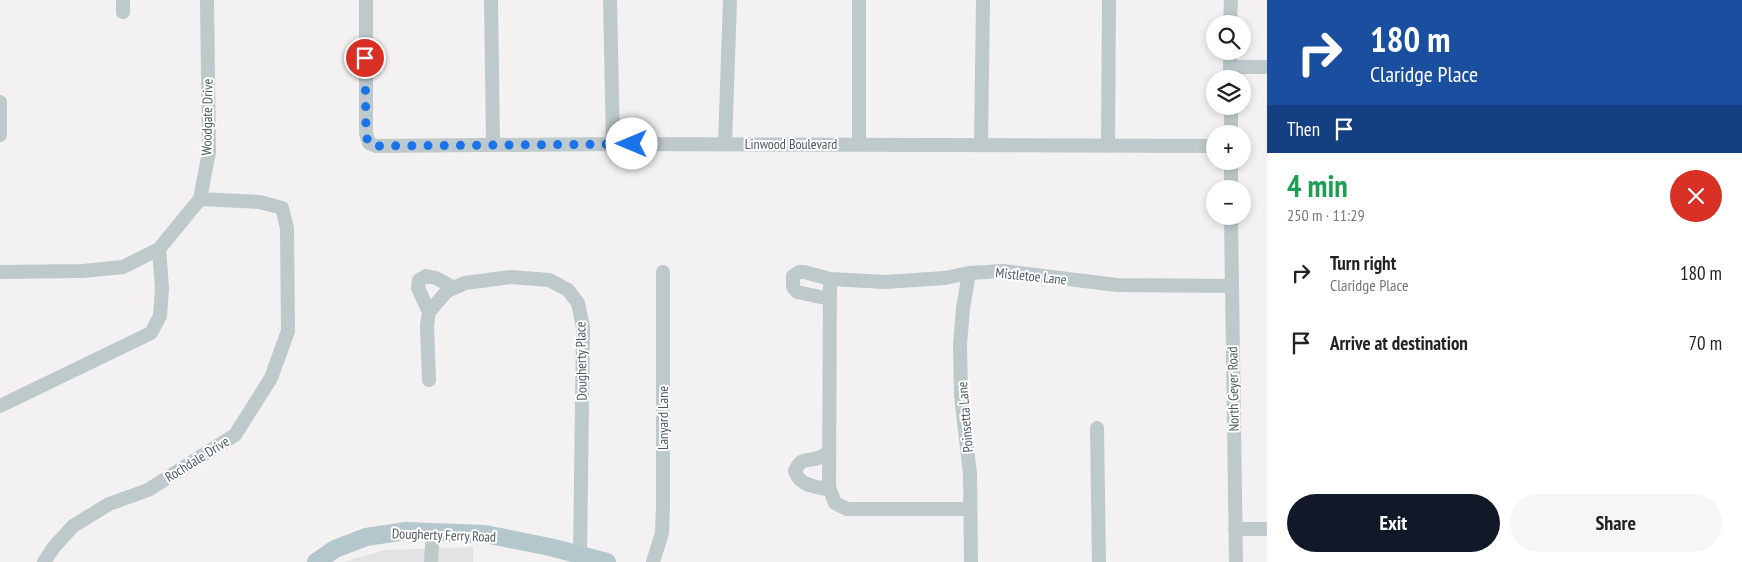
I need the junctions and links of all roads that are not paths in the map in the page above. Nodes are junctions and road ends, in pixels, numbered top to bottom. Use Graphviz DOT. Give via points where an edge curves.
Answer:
graph roads {
  1 [pos="207,0"];
  2 [pos="366,0"];
  3 [pos="491,0"];
  4 [pos="610,0"];
  5 [pos="730,0"];
  6 [pos="858,0"];
  7 [pos="982,0"];
  8 [pos="1109,0"];
  9 [pos="1231,0"];
  10 [pos="1230,15"];
  11 [pos="1267,67"];
  12 [pos="1248,70"];
  13 [pos="0,102"];
  14 [pos="0,135"];
  15 [pos="493,144"];
  16 [pos="613,144"];
  17 [pos="725,144"];
  18 [pos="858,145"];
  19 [pos="980,145"];
  20 [pos="1108,146"];
  21 [pos="1206,146"];
  22 [pos="200,199"];
  23 [pos="1231,225"];
  24 [pos="159,250"];
  25 [pos="0,272"];
  26 [pos="663,272"];
  27 [pos="969,273"];
  28 [pos="830,279"];
  29 [pos="1232,286"];
  30 [pos="454,288"];
  31 [pos="830,299"];
  32 [pos="429,312"];
  33 [pos="429,380"];
  34 [pos="0,406"];
  35 [pos="1097,428"];
  36 [pos="829,452"];
  37 [pos="830,490"];
  38 [pos="970,509"];
  39 [pos="1236,529"];
  40 [pos="1267,529"];
  41 [pos="433,532"];
  42 [pos="580,555"];
  43 [pos="44,562"];
  44 [pos="316,562"];
  45 [pos="431,562"];
  46 [pos="607,562"];
  47 [pos="653,562"];
  48 [pos="971,562"];
  49 [pos="1099,562"];
  50 [pos="1236,562"];
  1 -- 22 [label="street, Woodgate Drive" via="208,152"];
  2 -- 15 [label="street, Linwood Boulevard" via="365,123 368,143 384,146"];
  3 -- 15 [label="street"];
  4 -- 16 [label="street"];
  5 -- 17 [label="street"];
  6 -- 18 [label="street"];
  7 -- 19 [label="street"];
  8 -- 20 [label="street"];
  9 -- 10 [label="street"];
  11 -- 12 [label="street"];
  13 -- 14 [label="street"];
  15 -- 16 [label="street, Linwood Boulevard"];
  16 -- 17 [label="street, Linwood Boulevard"];
  17 -- 18 [label="street, Linwood Boulevard"];
  18 -- 19 [label="street, Linwood Boulevard"];
  19 -- 20 [label="street, Linwood Boulevard"];
  20 -- 21 [label="street, Linwood Boulevard"];
  22 -- 24 [label="street, Woodgate Drive"];
  22 -- 43 [label="street, Rochdale Drive" via="260,202 282,208 287,228 288,331 271,378 235,435 148,490 109,504 73,526"];
  23 -- 29 [label="street, North Geyer Road"];
  24 -- 25 [label="street" via="123,267"];
  24 -- 34 [label="street" via="160,316 151,334"];
  26 -- 47 [label="street, Lanyard Lane" via="663,506 662,533"];
  27 -- 28 [label="street, Mistletoe Lane" via="885,282"];
  27 -- 29 [label="street, Mistletoe Lane" via="1003,271 1117,285"];
  27 -- 38 [label="street, Poinsetta Lane" via="960,345"];
  28 -- 31 [label="street"];
  28 -- 31 [label="street, Mistletoe Lane" via="799,272 792,282 797,292"];
  29 -- 39 [label="street, North Geyer Road"];
  30 -- 32 [label="street, Dougherty Place" via="447,291"];
  30 -- 32 [label="street" via="431,277 419,280 418,288"];
  30 -- 42 [label="street, Dougherty Place" via="465,283 511,277 549,280 568,290 578,303 583,327"];
  31 -- 36 [label="street"];
  32 -- 33 [label="street"];
  35 -- 49 [label="street"];
  36 -- 37 [label="street"];
  36 -- 37 [label="street" via="798,463 795,471 804,484"];
  37 -- 38 [label="street" via="835,503 847,509"];
  38 -- 48 [label="street, Poinsetta Lane"];
  39 -- 40 [label="street"];
  39 -- 50 [label="street, North Geyer Road"];
  41 -- 42 [label="main road, Dougherty Ferry Road" via="494,535"];
  41 -- 44 [label="main road, Dougherty Ferry Road" via="406,531 366,536 335,549"];
  41 -- 45 [label="street"];
  42 -- 46 [label="main road, Dougherty Ferry Road"];
}
